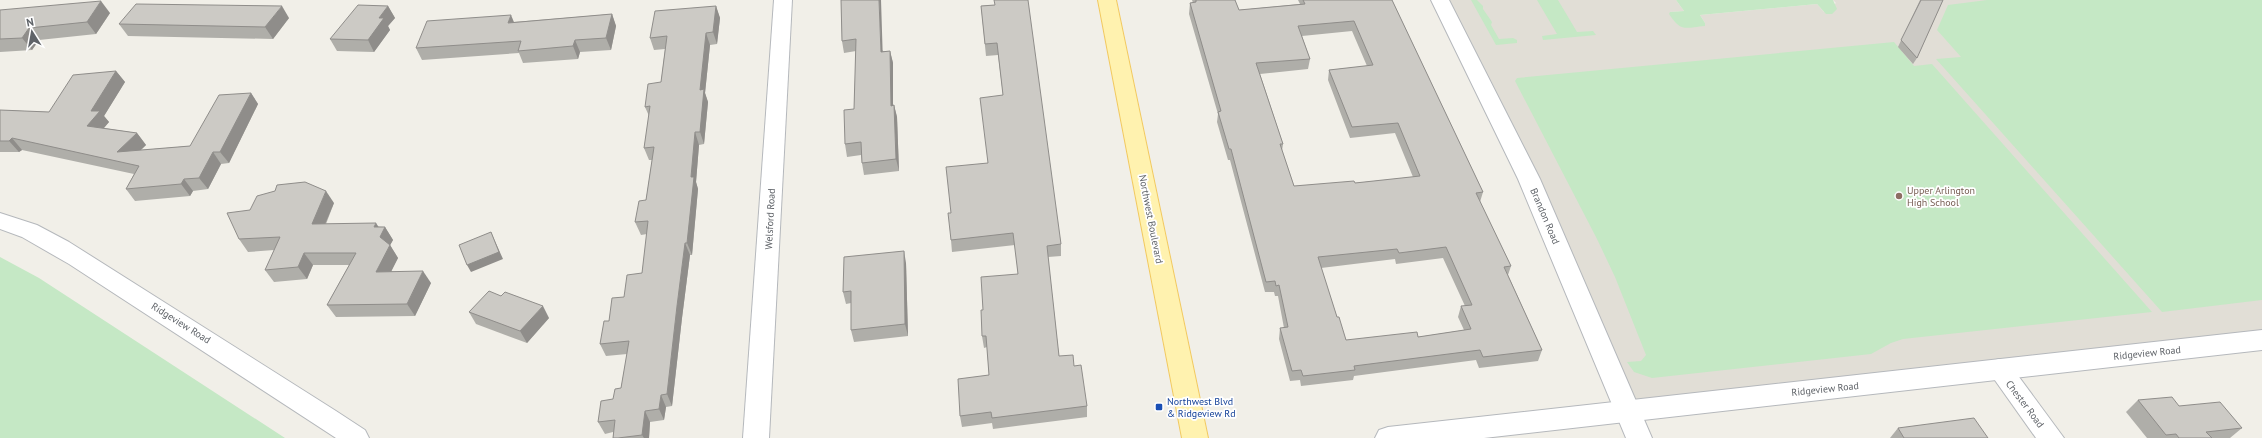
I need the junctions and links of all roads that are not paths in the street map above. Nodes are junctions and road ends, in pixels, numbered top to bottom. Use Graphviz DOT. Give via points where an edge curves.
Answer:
graph roads {
  1 [pos="783,0"];
  2 [pos="1107,0"];
  3 [pos="1440,0"];
  4 [pos="0,221"];
  5 [pos="2262,340"];
  6 [pos="1999,369"];
  7 [pos="1626,411"];
  8 [pos="355,438"];
  9 [pos="756,438"];
  10 [pos="1195,438"];
  11 [pos="1388,438"];
  12 [pos="1639,438"];
  13 [pos="2051,438"];
  1 -- 9 [label="street, Welsford Road"];
  2 -- 10 [label="main road, Northwest Boulevard"];
  3 -- 7 [label="street, Brandon Road" via="1530,179"];
  4 -- 8 [label="street, Ridgeview Road" via="11,223 62,249 265,376"];
  5 -- 6 [label="street, Ridgeview Road"];
  6 -- 7 [label="street, Ridgeview Road"];
  6 -- 13 [label="street, Chester Road"];
  7 -- 11 [label="street, Ridgeview Road"];
  7 -- 12 [label="street, Brandon Road"];
}
